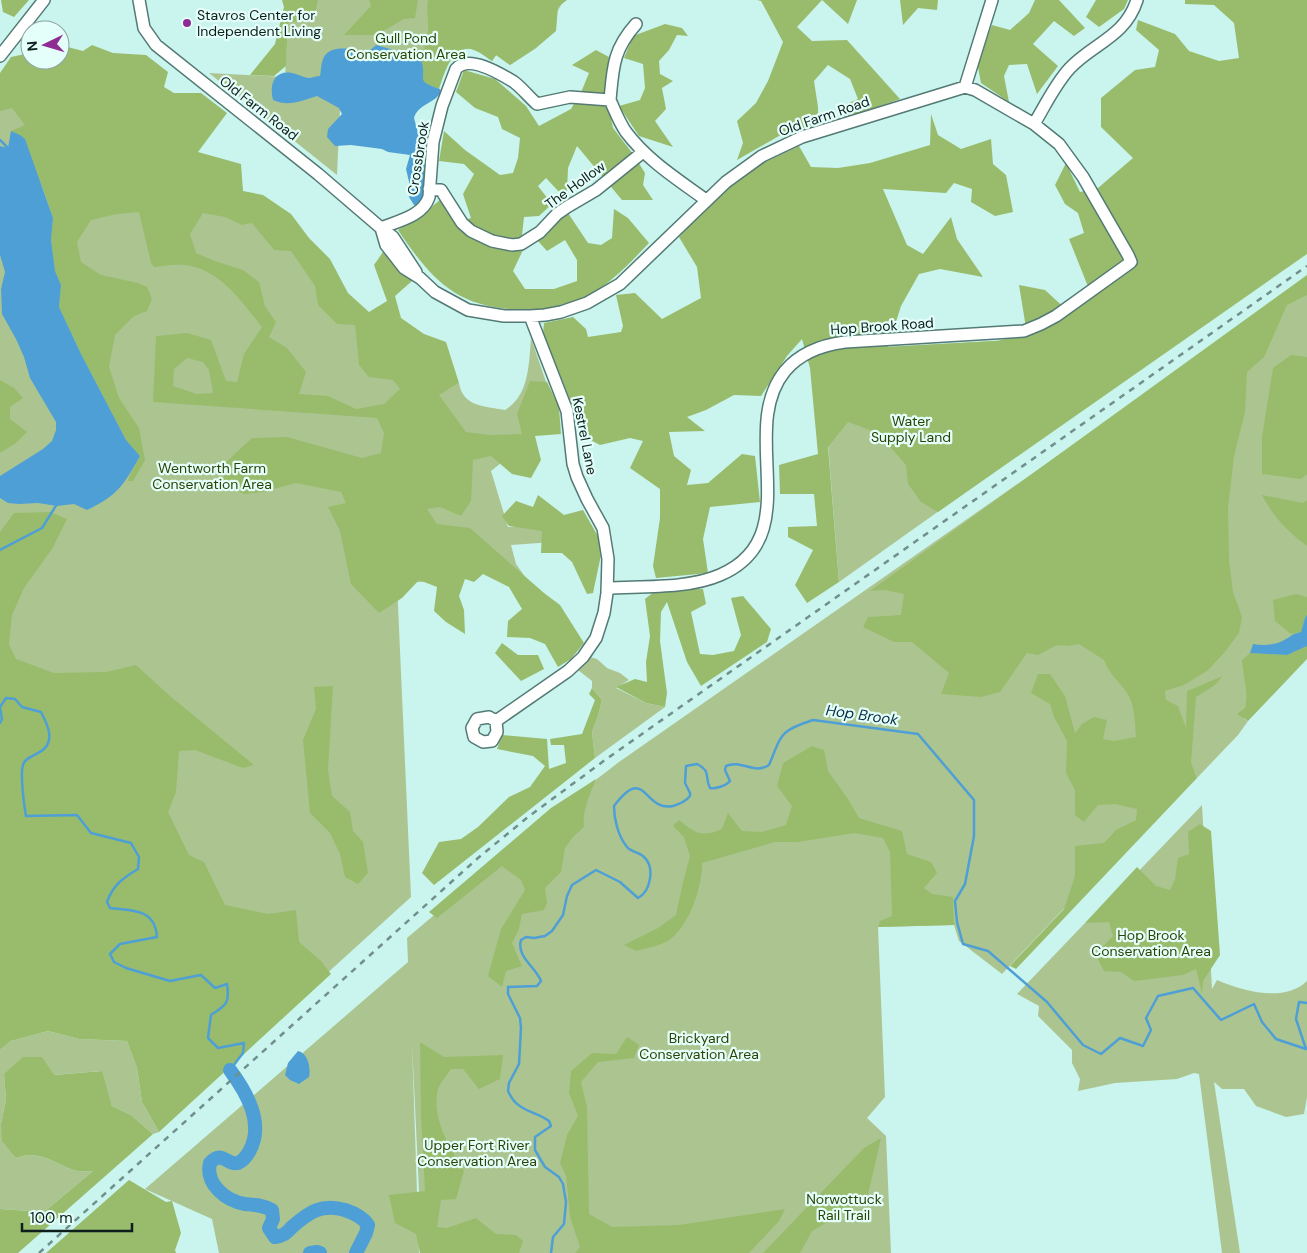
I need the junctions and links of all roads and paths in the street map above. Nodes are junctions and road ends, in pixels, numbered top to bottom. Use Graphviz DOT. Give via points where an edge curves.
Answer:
graph roads {
  1 [pos="44,0"];
  2 [pos="139,0"];
  3 [pos="992,0"];
  4 [pos="1136,0"];
  5 [pos="636,24"];
  6 [pos="0,56"];
  7 [pos="965,87"];
  8 [pos="610,100"];
  9 [pos="1034,124"];
  10 [pos="643,152"];
  11 [pos="429,189"];
  12 [pos="706,200"];
  13 [pos="381,228"];
  14 [pos="530,316"];
  15 [pos="607,588"];
  16 [pos="496,721"];
  1 -- 6 [label="street"];
  2 -- 13 [label="street, Old Farm Road" via="144,28 156,45"];
  3 -- 7 [label="street"];
  4 -- 9 [label="street" via="1123,26 1068,70"];
  5 -- 8 [label="street" via="625,37 616,57"];
  7 -- 9 [label="street"];
  7 -- 12 [label="street, Old Farm Road" via="782,146 746,166"];
  8 -- 10 [label="street" via="625,130"];
  8 -- 11 [label="street, Crossbrook" via="570,97 537,104 513,82 485,66 460,64 433,142"];
  9 -- 15 [label="street, Hop Brook Road" via="1059,144 1073,161 1131,262 1056,316 1024,331 834,343 809,351 798,358 773,389 766,425 767,514 762,533 750,552 728,571 708,579 685,584"];
  10 -- 11 [label="street, The Hollow" via="521,244 502,244 481,237 462,223 444,192"];
  10 -- 12 [label="street"];
  11 -- 13 [label="street, Crossbrook" via="422,208"];
  12 -- 14 [label="street, Old Farm Road" via="620,284 576,307"];
  13 -- 14 [label="street, Old Farm Road" via="393,237 420,278 435,292 468,310"];
  14 -- 15 [label="street, Kestrel Lane" via="567,411 577,478 603,528 608,559"];
  15 -- 16 [label="street, Kestrel Lane" via="596,638 583,657"];
}
